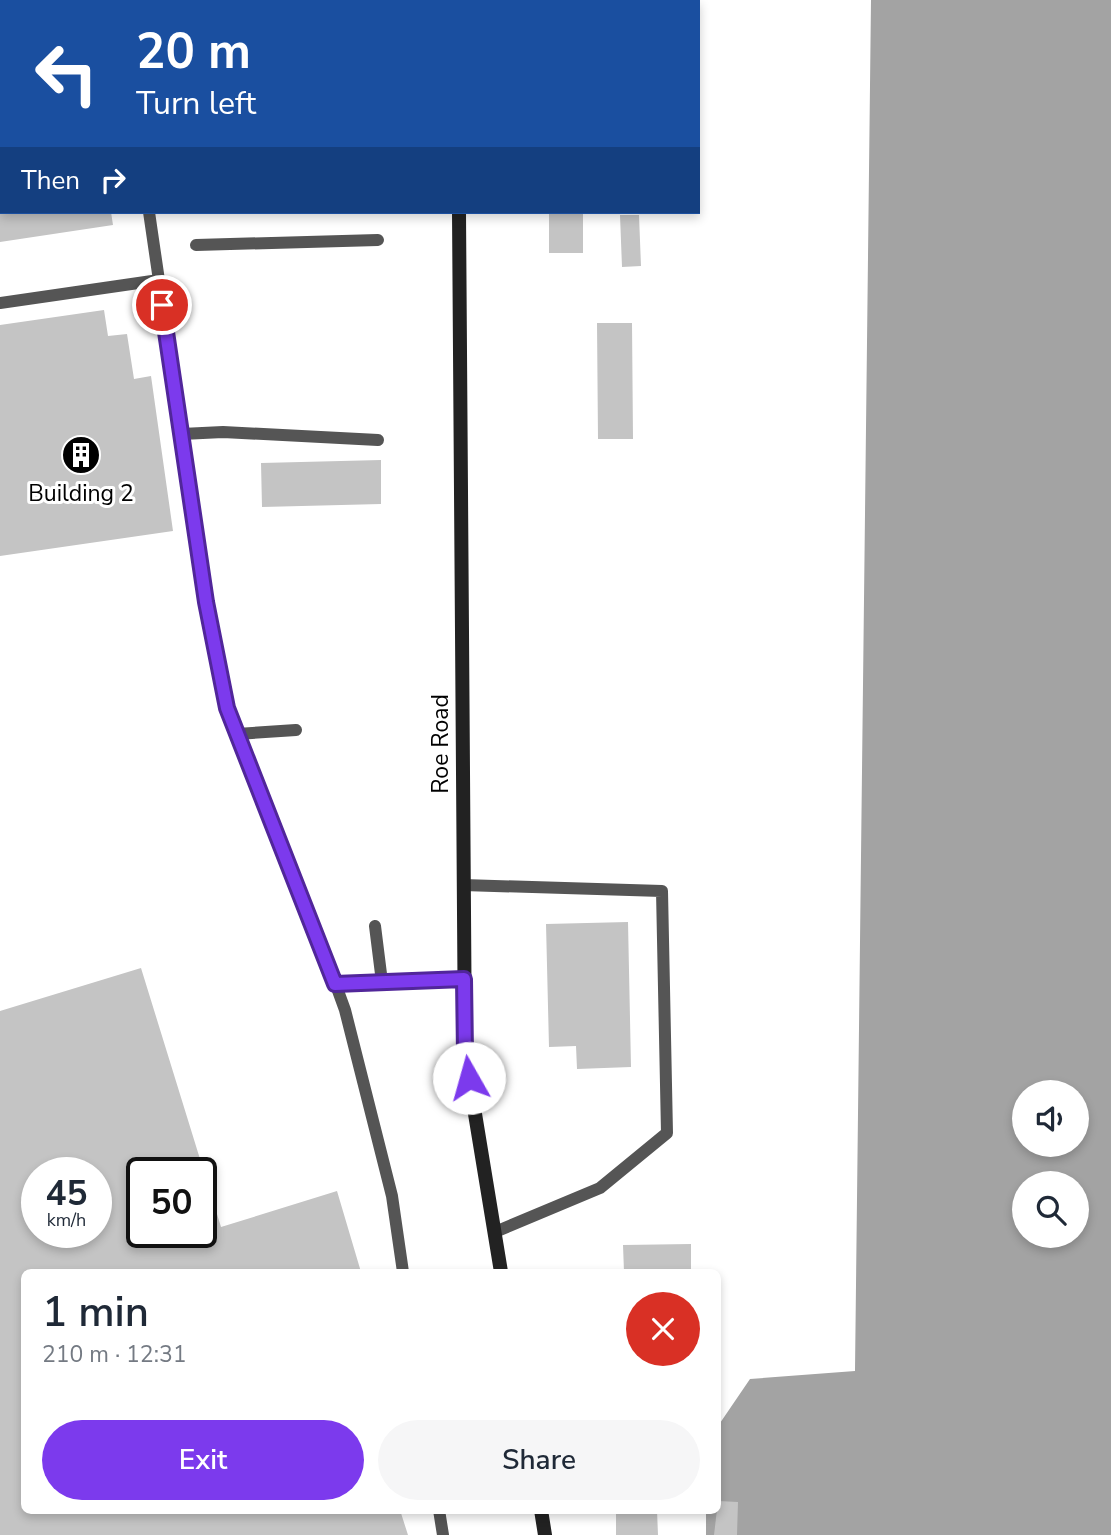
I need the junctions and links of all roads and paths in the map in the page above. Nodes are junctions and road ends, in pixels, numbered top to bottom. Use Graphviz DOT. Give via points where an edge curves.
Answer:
graph roads {
  1 [pos="149,214"];
  2 [pos="459,214"];
  3 [pos="377,240"];
  4 [pos="196,245"];
  5 [pos="159,280"];
  6 [pos="0,303"];
  7 [pos="181,433"];
  8 [pos="378,439"];
  9 [pos="296,730"];
  10 [pos="237,734"];
  11 [pos="463,885"];
  12 [pos="375,926"];
  13 [pos="464,979"];
  14 [pos="382,982"];
  15 [pos="335,984"];
  16 [pos="495,1232"];
  17 [pos="403,1269"];
  18 [pos="501,1269"];
  19 [pos="440,1514"];
  20 [pos="542,1514"];
  21 [pos="443,1535"];
  22 [pos="545,1535"];
  1 -- 5 [label="lane"];
  2 -- 11 [label="main road, Roe Road"];
  3 -- 4 [label="lane"];
  5 -- 6 [label="lane"];
  5 -- 7 [label="lane"];
  7 -- 8 [label="lane"];
  7 -- 10 [label="lane" via="206,602 227,708"];
  9 -- 10 [label="lane"];
  10 -- 15 [label="lane"];
  11 -- 13 [label="main road, Roe Road"];
  11 -- 16 [label="lane" via="662,891 667,1133 600,1188"];
  12 -- 14 [label="lane"];
  13 -- 14 [label="lane"];
  13 -- 16 [label="main road, Roe Road" via="465,1053"];
  14 -- 15 [label="lane"];
  15 -- 17 [label="lane" via="392,1196"];
  16 -- 18 [label="main road, Roe Road"];
  19 -- 21 [label="lane"];
  20 -- 22 [label="main road"];
}
